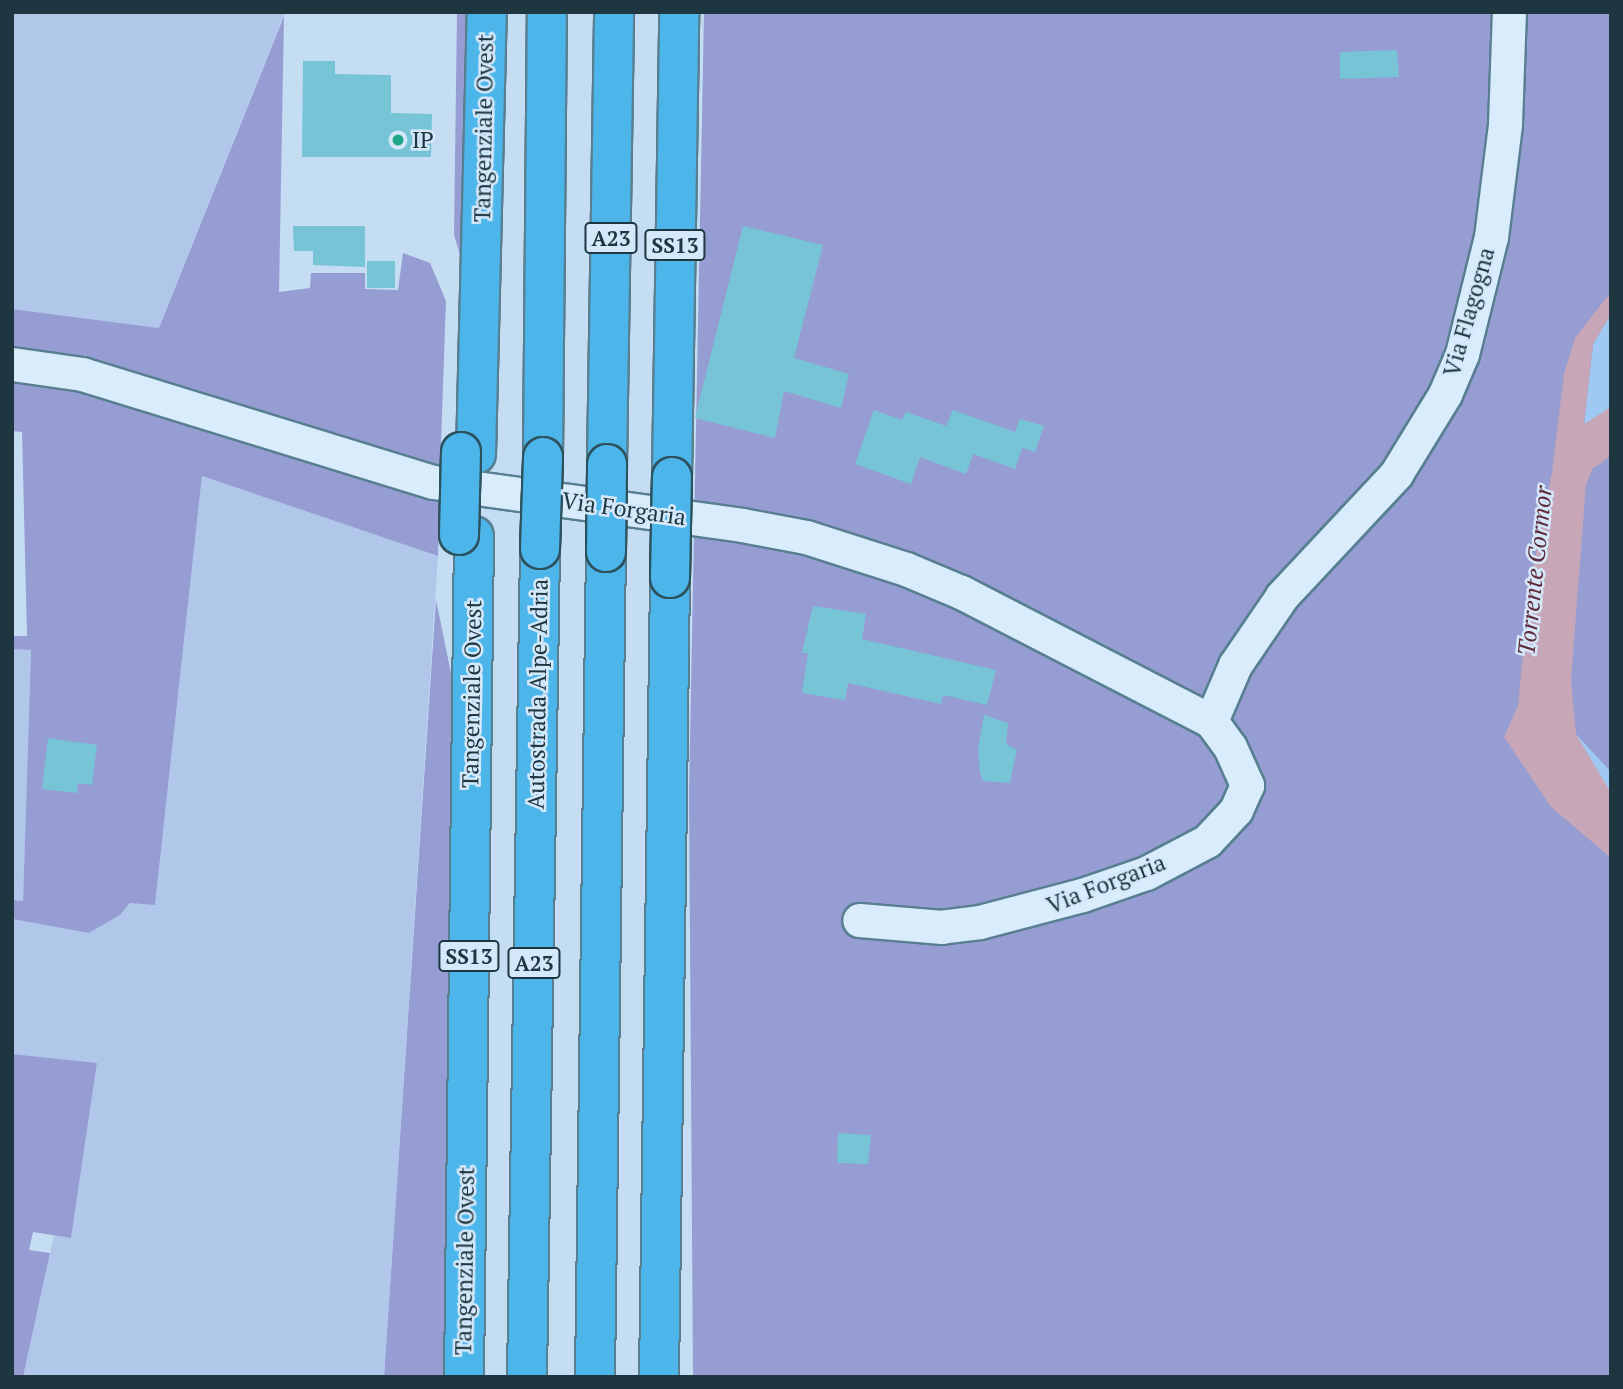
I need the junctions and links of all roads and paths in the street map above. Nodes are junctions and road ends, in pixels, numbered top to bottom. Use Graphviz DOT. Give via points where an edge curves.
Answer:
graph roads {
  1 [pos="487,12"];
  2 [pos="547,12"];
  3 [pos="614,12"];
  4 [pos="679,12"];
  5 [pos="1509,12"];
  6 [pos="459,302"];
  7 [pos="12,364"];
  8 [pos="468,453"];
  9 [pos="1210,720"];
  10 [pos="859,920"];
  11 [pos="464,1377"];
  12 [pos="527,1377"];
  13 [pos="595,1377"];
  14 [pos="659,1377"];
  1 -- 8 [label="highway, Tangenziale Ovest / SS13"];
  2 -- 12 [label="highway, Autostrada Alpe-Adria / A23, bridge"];
  3 -- 13 [label="highway, A23, bridge"];
  4 -- 14 [label="highway, SS13, bridge"];
  5 -- 9 [label="street, Via Flagogna" via="1505,124 1491,237 1462,354 1445,394 1396,474 1282,596 1235,665"];
  6 -- 8 [label="highway"];
  7 -- 9 [label="street, Via Forgaria" via="82,374 433,482 742,525 818,541 961,592"];
  8 -- 11 [label="highway, Tangenziale Ovest / SS13" via="466,535 472,649"];
  9 -- 10 [label="street, Via Forgaria" via="1230,747 1247,785 1236,810 1207,841 1146,873 1027,913 942,926"];
}
